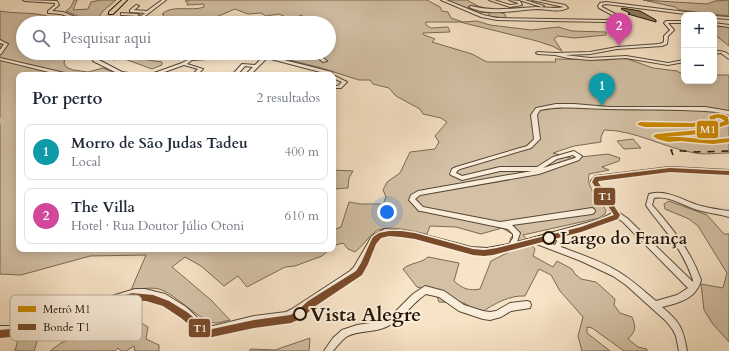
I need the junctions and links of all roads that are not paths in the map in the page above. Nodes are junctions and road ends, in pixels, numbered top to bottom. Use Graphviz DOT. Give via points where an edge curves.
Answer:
graph roads {
  1 [pos="25,0"];
  2 [pos="120,0"];
  3 [pos="125,0"];
  4 [pos="164,0"];
  5 [pos="443,0"];
  6 [pos="453,0"];
  7 [pos="491,0"];
  8 [pos="511,0"];
  9 [pos="521,0"];
  10 [pos="534,0"];
  11 [pos="552,5"];
  12 [pos="137,6"];
  13 [pos="147,12"];
  14 [pos="681,12"];
  15 [pos="122,14"];
  16 [pos="70,16"];
  17 [pos="142,16"];
  18 [pos="717,16"];
  19 [pos="729,18"];
  20 [pos="681,22"];
  21 [pos="717,24"];
  22 [pos="729,26"];
  23 [pos="0,41"];
  24 [pos="717,52"];
  25 [pos="0,53"];
  26 [pos="538,53"];
  27 [pos="555,54"];
  28 [pos="729,58"];
  29 [pos="0,59"];
  30 [pos="95,60"];
  31 [pos="190,60"];
  32 [pos="263,60"];
  33 [pos="278,60"];
  34 [pos="681,62"];
  35 [pos="184,64"];
  36 [pos="256,66"];
  37 [pos="54,72"];
  38 [pos="119,72"];
  39 [pos="161,72"];
  40 [pos="197,72"];
  41 [pos="237,72"];
  42 [pos="250,72"];
  43 [pos="326,72"];
  44 [pos="336,78"];
  45 [pos="336,87"];
  46 [pos="729,113"];
  47 [pos="729,172"];
  48 [pos="592,210"];
  49 [pos="616,214"];
  50 [pos="729,214"];
  51 [pos="498,224"];
  52 [pos="557,234"];
  53 [pos="533,240"];
  54 [pos="511,247"];
  55 [pos="557,248"];
  56 [pos="694,288"];
  57 [pos="128,295"];
  58 [pos="527,305"];
  59 [pos="655,305"];
  60 [pos="328,351"];
  61 [pos="683,351"];
  1 -- 16 [label="street" via="57,3 50,12"];
  2 -- 3 [label="main road" via="109,13"];
  4 -- 13 [label="street"];
  5 -- 14 [label="street" via="487,17 508,20 616,19 614,14 601,8 601,4 606,3"];
  6 -- 11 [label="street" via="477,9 496,12 566,8"];
  7 -- 8 [label="street" via="510,6 520,5"];
  9 -- 11 [label="street" via="539,6"];
  10 -- 11 [label="street"];
  12 -- 13 [label="street" via="131,11"];
  13 -- 17 [label="street"];
  15 -- 17 [label="street"];
  18 -- 19 [label="street"];
  20 -- 27 [label="street" via="666,23 672,30 666,36 666,43 661,45"];
  21 -- 22 [label="street"];
  23 -- 25 [label="street" via="6,44"];
  24 -- 28 [label="street"];
  26 -- 27 [label="street"];
  27 -- 34 [label="street" via="590,59 626,57 668,64"];
  29 -- 37 [label="street"];
  30 -- 38 [label="street"];
  31 -- 35 [label="street"];
  32 -- 36 [label="street"];
  33 -- 43 [label="street"];
  35 -- 39 [label="street"];
  35 -- 40 [label="street" via="200,69"];
  36 -- 41 [label="street" via="244,65"];
  36 -- 42 [label="street"];
  44 -- 45 [label="street" via="345,82"];
  46 -- 51 [label="street" via="718,110 566,104 538,109 534,115 537,139 534,144 458,168 453,174 462,178 500,169 538,169 555,158 574,152 579,156 577,159 539,172 418,193 412,200 421,209"];
  47 -- 49 [label="street" via="670,169 595,179 595,184"];
  48 -- 51 [label="street"];
  49 -- 52 [label="street" via="603,221"];
  49 -- 56 [label="street"];
  50 -- 56 [label="street" via="699,208 663,195 656,194 649,199 649,205 665,224 690,263 697,280"];
  51 -- 54 [label="street" via="510,227 517,233"];
  52 -- 53 [label="street"];
  52 -- 55 [label="street" via="560,241"];
  53 -- 54 [label="street"];
  53 -- 55 [label="street"];
  54 -- 57 [label="street" via="487,252 418,236 385,232 374,238 353,273 295,312 287,316 254,320 220,329 202,327 162,297 145,293"];
  55 -- 59 [label="street" via="616,274"];
  56 -- 59 [label="street" via="685,296"];
  58 -- 60 [label="street" via="510,307 490,316 483,315 462,308 441,294 425,290 390,321 377,327 345,334"];
  59 -- 61 [label="street" via="676,327"];
}
